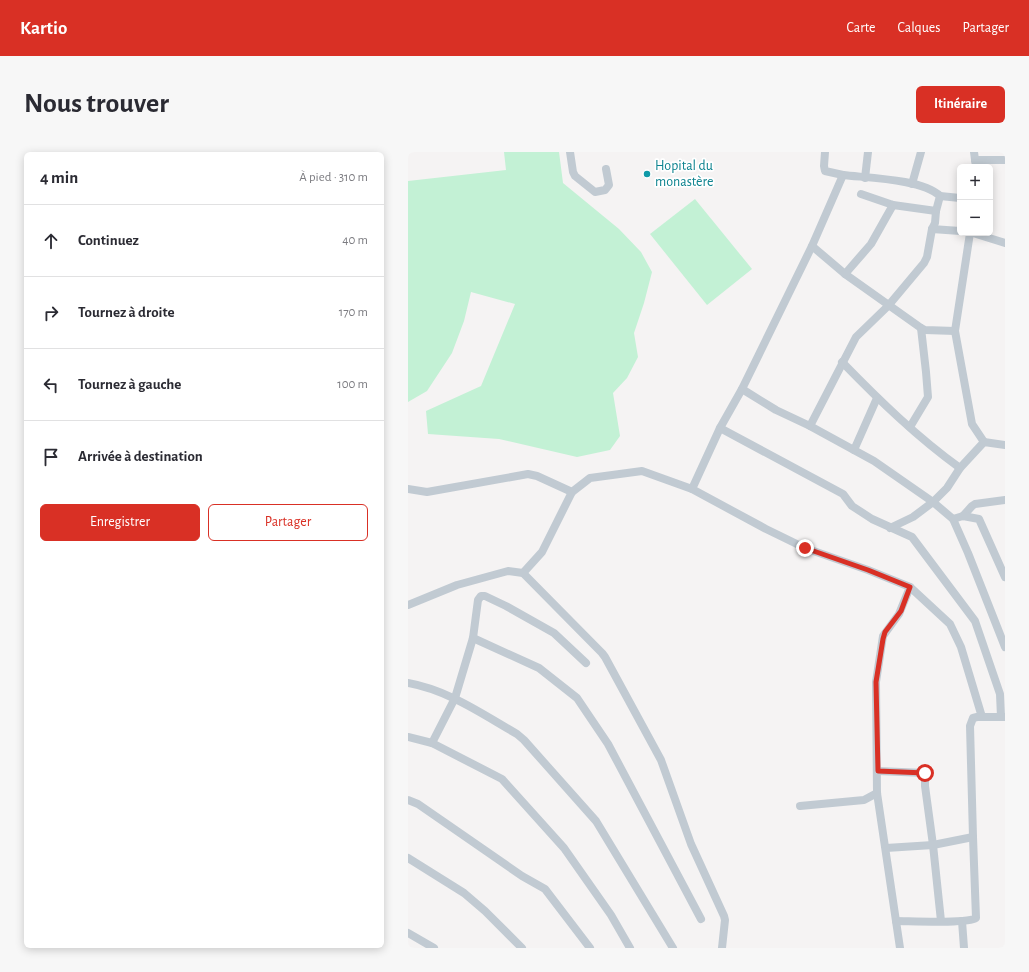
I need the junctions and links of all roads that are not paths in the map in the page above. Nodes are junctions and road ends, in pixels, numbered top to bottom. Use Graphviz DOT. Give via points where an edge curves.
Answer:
graph roads {
  1 [pos="570,152"];
  2 [pos="825,152"];
  3 [pos="868,152"];
  4 [pos="921,152"];
  5 [pos="975,160"];
  6 [pos="1005,160"];
  7 [pos="606,169"];
  8 [pos="843,175"];
  9 [pos="865,178"];
  10 [pos="912,184"];
  11 [pos="861,194"];
  12 [pos="940,196"];
  13 [pos="957,198"];
  14 [pos="893,205"];
  15 [pos="936,211"];
  16 [pos="932,229"];
  17 [pos="957,231"];
  18 [pos="971,236"];
  19 [pos="981,236"];
  20 [pos="1005,243"];
  21 [pos="812,246"];
  22 [pos="845,274"];
  23 [pos="888,306"];
  24 [pos="920,328"];
  25 [pos="955,331"];
  26 [pos="842,362"];
  27 [pos="742,389"];
  28 [pos="877,398"];
  29 [pos="810,426"];
  30 [pos="910,427"];
  31 [pos="720,428"];
  32 [pos="984,442"];
  33 [pos="1005,445"];
  34 [pos="854,450"];
  35 [pos="960,468"];
  36 [pos="408,489"];
  37 [pos="692,489"];
  38 [pos="572,492"];
  39 [pos="1005,500"];
  40 [pos="933,502"];
  41 [pos="963,516"];
  42 [pos="953,519"];
  43 [pos="890,528"];
  44 [pos="523,572"];
  45 [pos="1005,577"];
  46 [pos="910,587"];
  47 [pos="408,605"];
  48 [pos="473,638"];
  49 [pos="1005,647"];
  50 [pos="586,663"];
  51 [pos="408,683"];
  52 [pos="455,698"];
  53 [pos="982,717"];
  54 [pos="1003,717"];
  55 [pos="408,737"];
  56 [pos="432,743"];
  57 [pos="878,771"];
  58 [pos="877,793"];
  59 [pos="408,800"];
  60 [pos="800,806"];
  61 [pos="973,837"];
  62 [pos="933,845"];
  63 [pos="886,848"];
  64 [pos="408,858"];
  65 [pos="701,919"];
  66 [pos="896,921"];
  67 [pos="941,921"];
  68 [pos="962,921"];
  69 [pos="408,933"];
  70 [pos="434,948"];
  71 [pos="522,948"];
  72 [pos="590,948"];
  73 [pos="630,948"];
  74 [pos="673,948"];
  75 [pos="722,948"];
  76 [pos="900,948"];
  77 [pos="964,948"];
  1 -- 7 [label="street" via="575,176 595,192 606,190 609,185"];
  2 -- 8 [label="street" via="825,171"];
  3 -- 9 [label="street"];
  4 -- 10 [label="street"];
  5 -- 6 [label="street"];
  8 -- 9 [label="street"];
  8 -- 21 [label="street"];
  9 -- 10 [label="street"];
  10 -- 12 [label="street" via="936,191"];
  11 -- 14 [label="street"];
  12 -- 13 [label="street"];
  12 -- 15 [label="street"];
  14 -- 15 [label="street"];
  14 -- 22 [label="street" via="871,244"];
  15 -- 16 [label="street"];
  16 -- 17 [label="street"];
  16 -- 23 [label="street" via="924,263"];
  18 -- 25 [label="street"];
  19 -- 20 [label="street"];
  21 -- 22 [label="street"];
  21 -- 27 [label="street"];
  22 -- 23 [label="street"];
  23 -- 24 [label="street"];
  23 -- 26 [label="street" via="856,337"];
  24 -- 25 [label="street"];
  24 -- 30 [label="street" via="928,397"];
  25 -- 32 [label="street" via="972,424"];
  26 -- 28 [label="street"];
  26 -- 29 [label="street"];
  27 -- 29 [label="street" via="776,410"];
  27 -- 31 [label="street"];
  28 -- 30 [label="street"];
  28 -- 34 [label="street"];
  29 -- 34 [label="street"];
  30 -- 35 [label="street"];
  31 -- 37 [label="street"];
  31 -- 43 [label="street" via="844,494 852,506"];
  32 -- 33 [label="street"];
  32 -- 35 [label="street"];
  34 -- 40 [label="street"];
  35 -- 40 [label="street" via="947,488"];
  36 -- 38 [label="street" via="427,492 528,474"];
  37 -- 38 [label="street" via="642,471 593,477"];
  37 -- 46 [label="street" via="805,548"];
  38 -- 44 [label="street" via="542,552"];
  39 -- 41 [label="street" via="975,504"];
  40 -- 42 [label="street"];
  40 -- 43 [label="street" via="913,517"];
  41 -- 42 [label="street"];
  41 -- 45 [label="street" via="977,518 981,522"];
  42 -- 49 [label="street"];
  43 -- 54 [label="street" via="912,537 975,622 1000,694"];
  44 -- 47 [label="street" via="508,571 457,585"];
  44 -- 75 [label="street" via="602,653 661,760 691,844 724,916"];
  46 -- 53 [label="street" via="950,624 961,647"];
  46 -- 57 [label="street" via="901,611 885,632 883,639 876,682"];
  48 -- 50 [label="street" via="478,600 485,596 554,633"];
  48 -- 52 [label="street"];
  48 -- 65 [label="street" via="542,670 577,698 608,744"];
  51 -- 52 [label="street"];
  52 -- 56 [label="street"];
  52 -- 74 [label="street" via="520,737 594,819"];
  53 -- 54 [label="street"];
  53 -- 61 [label="street" via="973,718 970,726"];
  55 -- 56 [label="street"];
  56 -- 73 [label="street" via="502,779 564,848 614,919"];
  57 -- 58 [label="street"];
  57 -- 62 [label="street" via="925,773"];
  58 -- 60 [label="street" via="864,800"];
  58 -- 63 [label="street"];
  59 -- 72 [label="street" via="418,804 545,889"];
  61 -- 62 [label="street"];
  61 -- 68 [label="street" via="977,917 975,920"];
  62 -- 63 [label="street"];
  62 -- 67 [label="street"];
  63 -- 66 [label="street"];
  64 -- 71 [label="street" via="464,893"];
  66 -- 67 [label="street"];
  66 -- 76 [label="street"];
  67 -- 68 [label="street"];
  68 -- 77 [label="street"];
  69 -- 70 [label="street"];
}
